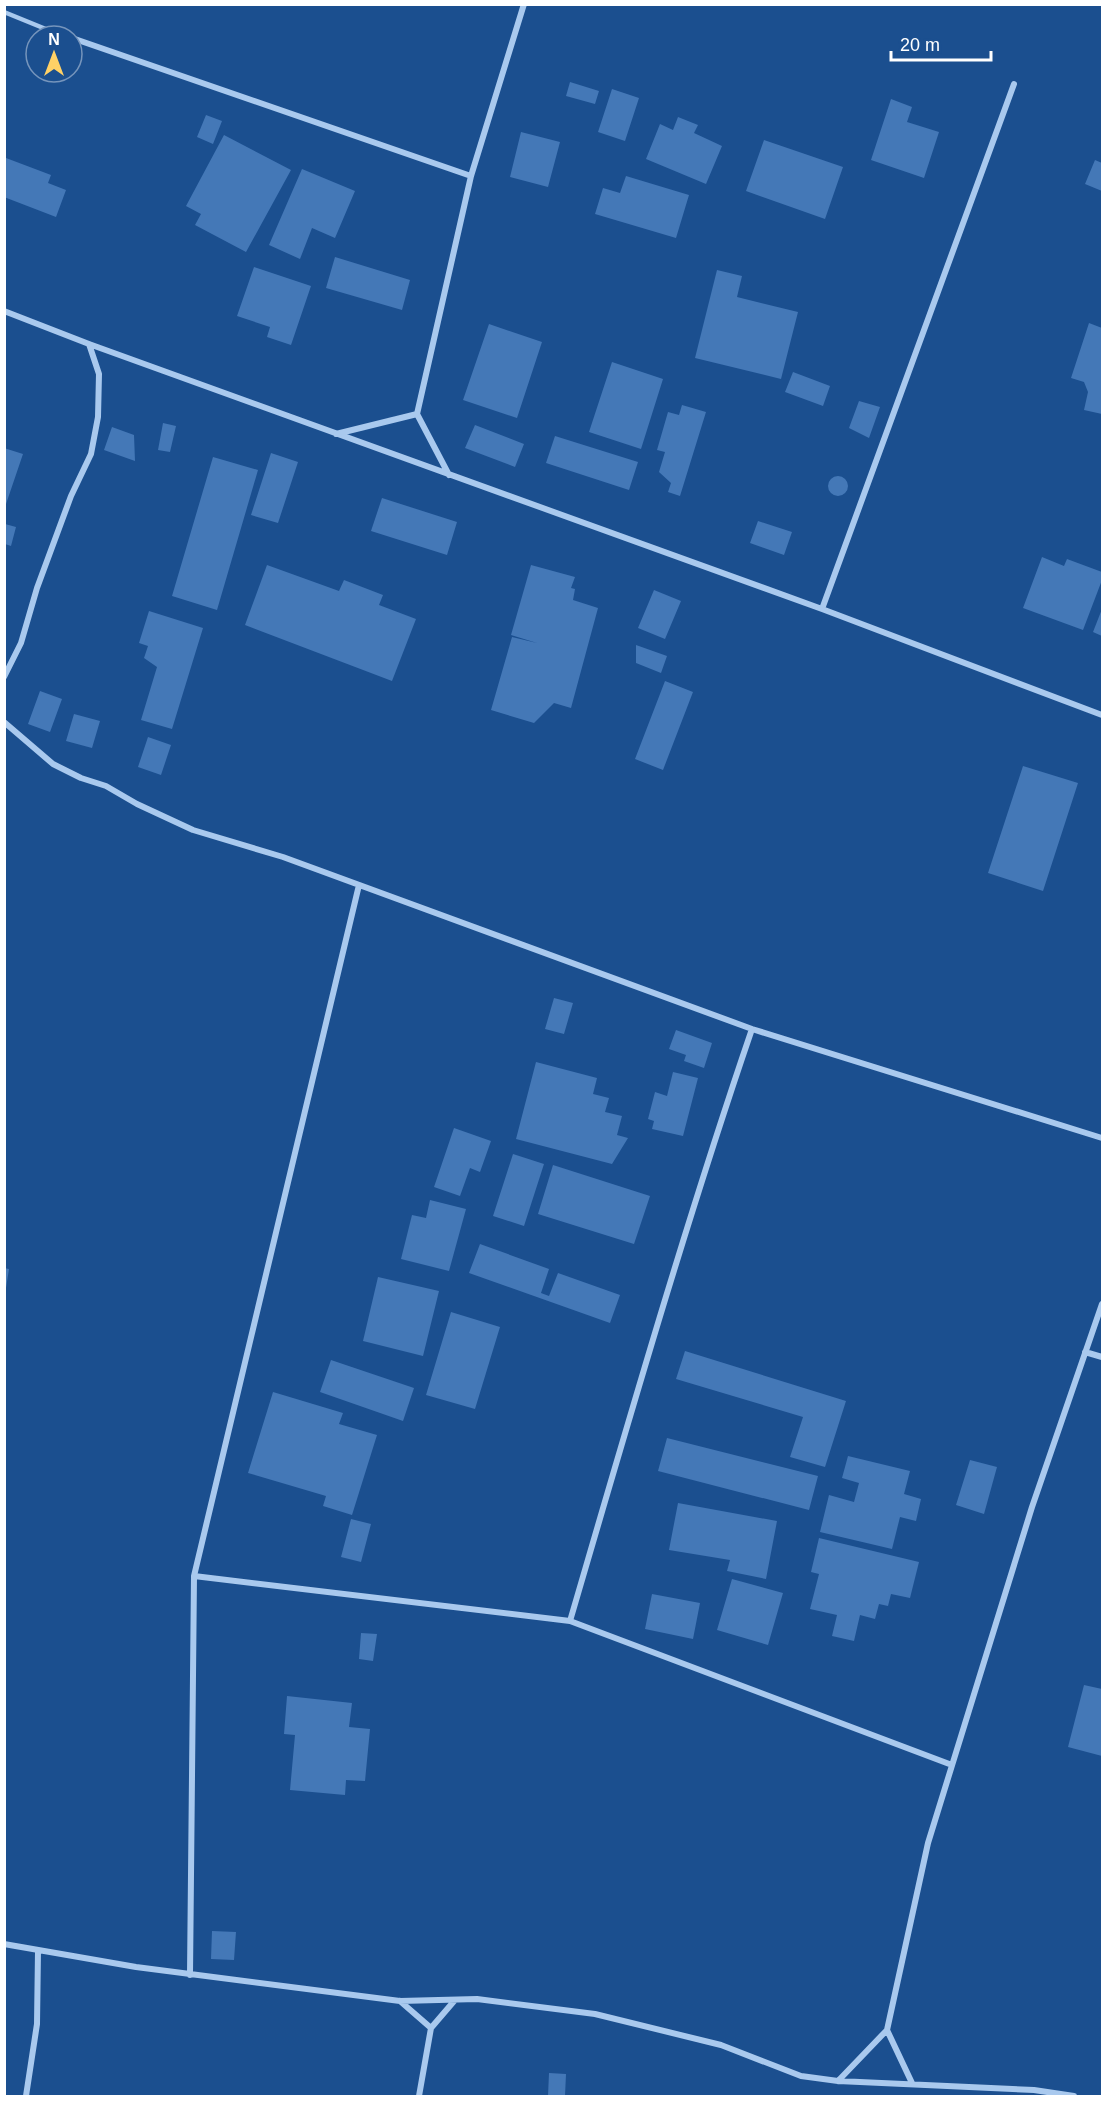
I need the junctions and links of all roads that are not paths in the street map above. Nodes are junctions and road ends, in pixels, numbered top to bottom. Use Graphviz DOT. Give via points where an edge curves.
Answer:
graph roads {
  1 [pos="524,4"];
  2 [pos="4,12"];
  3 [pos="34,24"];
  4 [pos="84,42"];
  5 [pos="1014,84"];
  6 [pos="471,177"];
  7 [pos="4,310"];
  8 [pos="88,344"];
  9 [pos="417,414"];
  10 [pos="336,434"];
  11 [pos="449,475"];
  12 [pos="822,609"];
  13 [pos="4,677"];
  14 [pos="1102,715"];
  15 [pos="4,722"];
  16 [pos="359,885"];
  17 [pos="752,1029"];
  18 [pos="1102,1138"];
  19 [pos="1102,1304"];
  20 [pos="1085,1352"];
  21 [pos="1102,1357"];
  22 [pos="194,1576"];
  23 [pos="570,1621"];
  24 [pos="952,1765"];
  25 [pos="4,1944"];
  26 [pos="38,1950"];
  27 [pos="190,1974"];
  28 [pos="455,2000"];
  29 [pos="400,2001"];
  30 [pos="430,2028"];
  31 [pos="887,2030"];
  32 [pos="838,2081"];
  33 [pos="912,2083"];
  34 [pos="26,2097"];
  35 [pos="419,2097"];
  36 [pos="1074,2097"];
  1 -- 6 [label="street"];
  2 -- 3 [label="lane"];
  4 -- 6 [label="street"];
  5 -- 12 [label="street"];
  6 -- 9 [label="street"];
  7 -- 8 [label="street"];
  8 -- 10 [label="street"];
  8 -- 13 [label="street" via="99,374 98,417 91,454 71,496 21,643"];
  9 -- 10 [label="street"];
  9 -- 11 [label="street"];
  10 -- 11 [label="street"];
  11 -- 12 [label="street"];
  12 -- 14 [label="street"];
  15 -- 16 [label="street" via="53,764 193,830"];
  16 -- 17 [label="street"];
  16 -- 22 [label="street"];
  17 -- 18 [label="street"];
  17 -- 23 [label="street" via="664,1298"];
  19 -- 20 [label="street"];
  20 -- 21 [label="street"];
  20 -- 24 [label="street"];
  22 -- 23 [label="street"];
  22 -- 27 [label="street"];
  23 -- 24 [label="street"];
  24 -- 31 [label="street" via="928,1843"];
  25 -- 26 [label="street"];
  26 -- 27 [label="street"];
  26 -- 34 [label="street" via="37,2024"];
  27 -- 29 [label="street"];
  28 -- 29 [label="street"];
  28 -- 30 [label="street"];
  28 -- 32 [label="street" via="502,2001 595,2014 721,2045 801,2076"];
  29 -- 30 [label="street"];
  30 -- 35 [label="street"];
  31 -- 32 [label="street"];
  31 -- 33 [label="street"];
  32 -- 33 [label="street"];
  33 -- 36 [label="street" via="1034,2090"];
}
